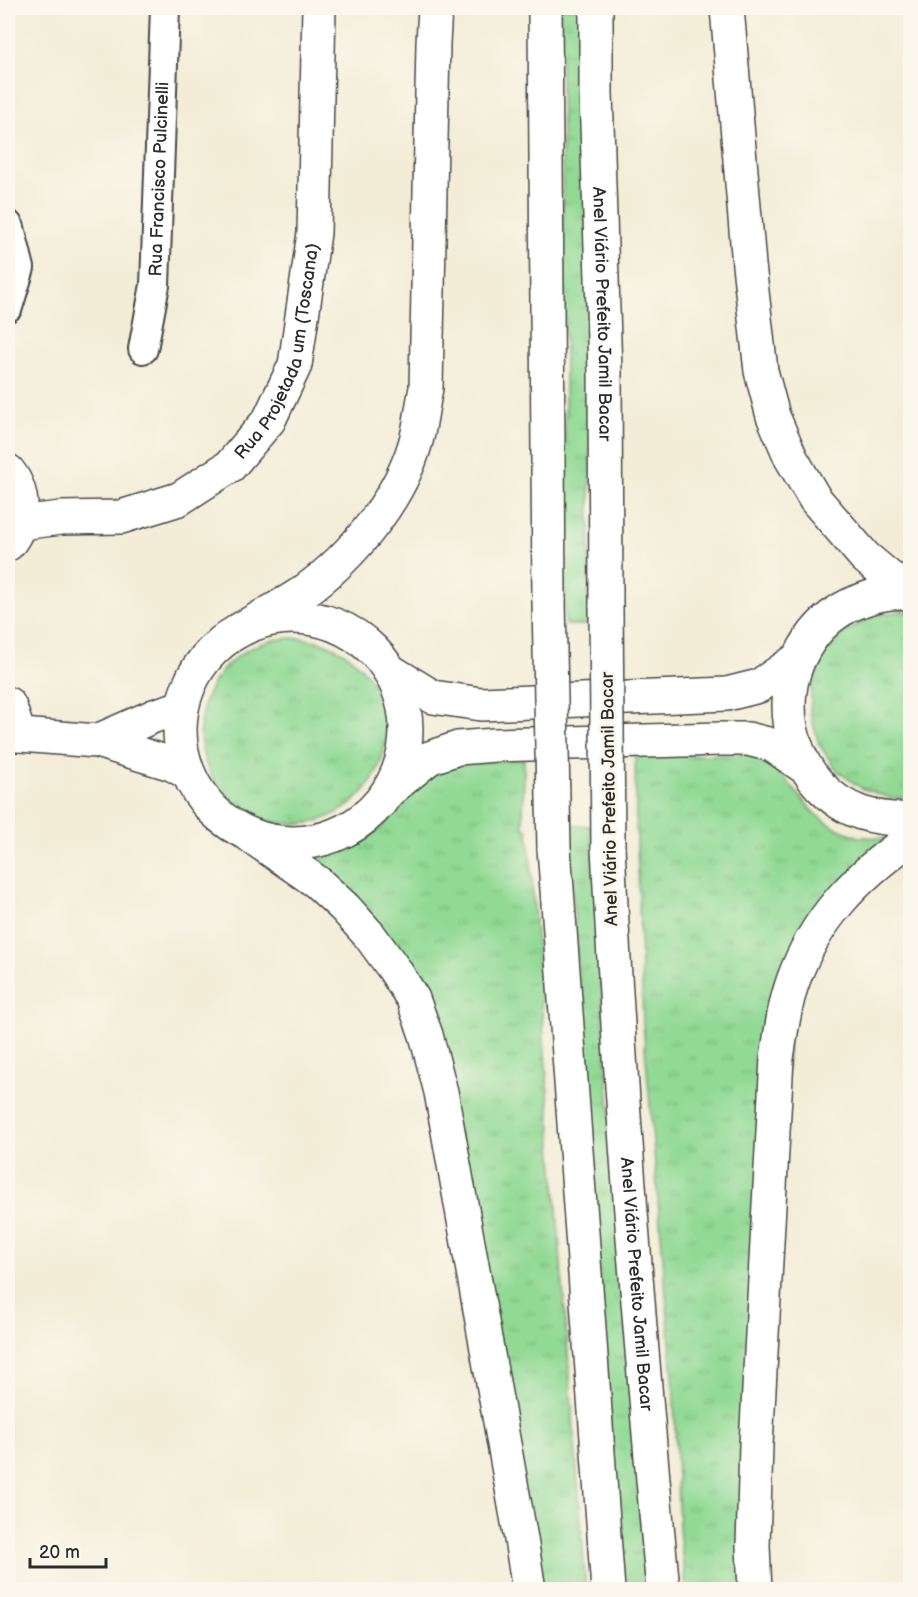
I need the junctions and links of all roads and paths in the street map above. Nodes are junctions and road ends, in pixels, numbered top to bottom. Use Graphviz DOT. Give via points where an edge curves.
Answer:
graph roads {
  1 [pos="165,8"];
  2 [pos="319,8"];
  3 [pos="435,8"];
  4 [pos="545,8"];
  5 [pos="596,8"];
  6 [pos="727,8"];
  7 [pos="8,225"];
  8 [pos="8,307"];
  9 [pos="143,350"];
  10 [pos="8,471"];
  11 [pos="14,533"];
  12 [pos="910,587"];
  13 [pos="910,593"];
  14 [pos="239,630"];
  15 [pos="798,660"];
  16 [pos="390,670"];
  17 [pos="8,704"];
  18 [pos="182,707"];
  19 [pos="13,735"];
  20 [pos="97,741"];
  21 [pos="807,769"];
  22 [pos="188,773"];
  23 [pos="390,790"];
  24 [pos="910,819"];
  25 [pos="252,837"];
  26 [pos="910,838"];
  27 [pos="529,1590"];
  28 [pos="608,1590"];
  29 [pos="663,1590"];
  30 [pos="755,1590"];
  1 -- 9 [label="street, Rua Francisco Pulcinelli" via="155,285"];
  2 -- 11 [label="main road, Rua Projetada um (Toscana)" via="314,233 295,365 269,420 230,466 179,499 121,517 61,518"];
  3 -- 14 [label="main road" via="426,388 418,435 405,471 363,537 302,592"];
  4 -- 28 [label="main road, bridge" via="554,848"];
  5 -- 29 [label="main road, Anel Viário Prefeito Jamil Bacar, bridge" via="606,371 608,847 631,1224"];
  6 -- 12 [label="main road" via="749,265 761,371 773,416 815,499 865,557 890,578"];
  7 -- 8 [label="street" via="20,268"];
  10 -- 11 [label="main road" via="19,488 22,506"];
  13 -- 15 [label="main road" via="874,595 847,606 810,638"];
  14 -- 16 [label="main road" via="266,620 294,616 322,620 348,631 372,648"];
  14 -- 18 [label="main road" via="202,662"];
  15 -- 16 [label="main road" via="759,686 727,694 481,704 433,697"];
  15 -- 21 [label="main road" via="788,705 796,749"];
  16 -- 23 [label="main road" via="402,699 407,730 402,762"];
  17 -- 19 [label="main road"];
  18 -- 20 [label="main road"];
  18 -- 22 [label="main road" via="182,752"];
  19 -- 20 [label="main road"];
  20 -- 22 [label="main road" via="172,764"];
  21 -- 23 [label="main road" via="772,745 748,739 495,744 458,748 429,758"];
  21 -- 24 [label="main road" via="839,802 890,820"];
  22 -- 25 [label="main road" via="213,812"];
  23 -- 25 [label="main road" via="370,815 344,833 324,840 282,844"];
  25 -- 27 [label="main road" via="317,882 345,908 394,969 413,999 423,1026 441,1092"];
  26 -- 30 [label="main road" via="848,890 826,917 792,982 783,1017 756,1445"];
}
